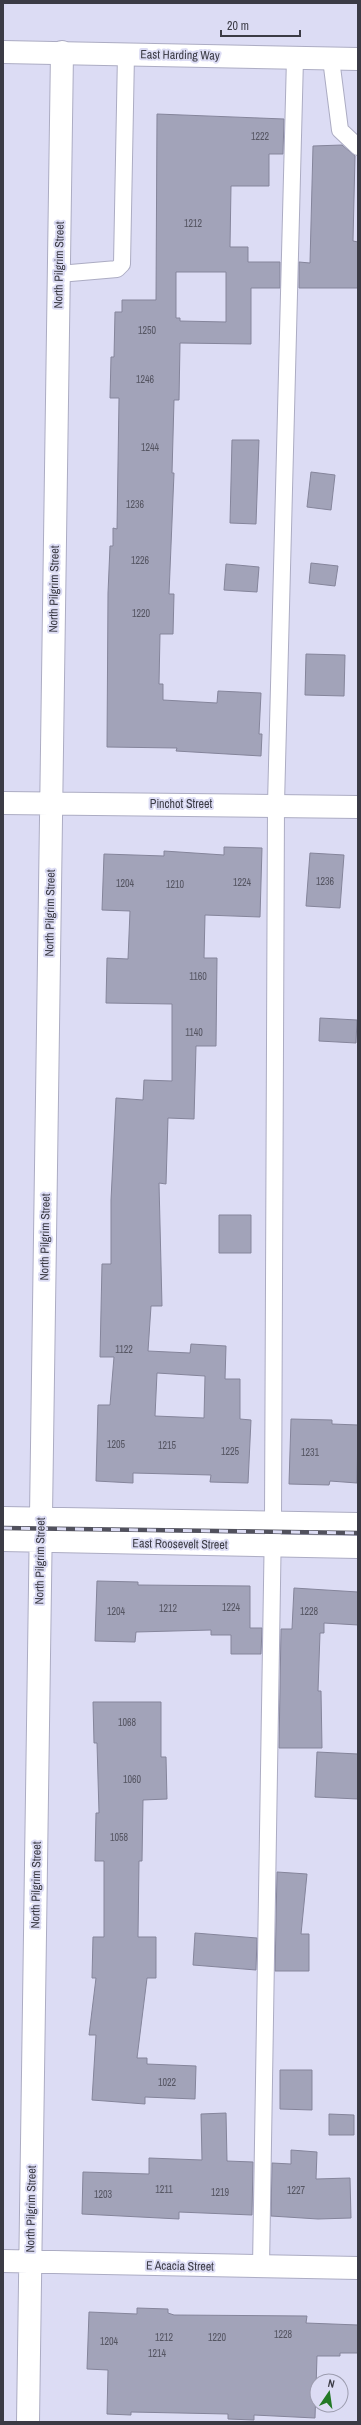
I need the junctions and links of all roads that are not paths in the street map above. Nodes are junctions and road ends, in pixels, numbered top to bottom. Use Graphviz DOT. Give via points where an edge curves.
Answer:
graph roads {
  1 [pos="3,52"];
  2 [pos="62,52"];
  3 [pos="126,54"];
  4 [pos="295,58"];
  5 [pos="331,58"];
  6 [pos="358,59"];
  7 [pos="358,146"];
  8 [pos="59,274"];
  9 [pos="3,803"];
  10 [pos="51,804"];
  11 [pos="276,804"];
  12 [pos="358,806"];
  13 [pos="3,1518"];
  14 [pos="41,1518"];
  15 [pos="273,1522"];
  16 [pos="358,1524"];
  17 [pos="3,1540"];
  18 [pos="41,1541"];
  19 [pos="272,1546"];
  20 [pos="358,1546"];
  21 [pos="3,2261"];
  22 [pos="30,2261"];
  23 [pos="261,2267"];
  24 [pos="358,2268"];
  25 [pos="28,2422"];
  1 -- 2 [label="street, East Harding Way"];
  2 -- 3 [label="street, East Harding Way"];
  2 -- 8 [label="street, North Pilgrim Street"];
  3 -- 4 [label="street, East Harding Way"];
  3 -- 8 [label="lane" via="122,264 117,269"];
  4 -- 5 [label="street, East Harding Way"];
  4 -- 11 [label="lane"];
  5 -- 6 [label="street, East Harding Way"];
  5 -- 7 [label="lane" via="340,130"];
  8 -- 10 [label="street, North Pilgrim Street"];
  9 -- 10 [label="street, Pinchot Street"];
  10 -- 11 [label="street, Pinchot Street"];
  10 -- 14 [label="street, North Pilgrim Street"];
  11 -- 12 [label="street, Pinchot Street"];
  11 -- 15 [label="lane"];
  13 -- 14 [label="street, East Roosevelt Street"];
  14 -- 15 [label="street, East Roosevelt Street"];
  14 -- 18 [label="street, North Pilgrim Street"];
  15 -- 16 [label="street, East Roosevelt Street"];
  15 -- 19 [label="lane"];
  17 -- 18 [label="street, East Roosevelt Street"];
  18 -- 19 [label="street, East Roosevelt Street"];
  18 -- 22 [label="street, North Pilgrim Street"];
  19 -- 20 [label="street, East Roosevelt Street"];
  19 -- 23 [label="lane"];
  21 -- 22 [label="street, E Acacia Street"];
  22 -- 23 [label="street, E Acacia Street"];
  22 -- 25 [label="street, North Pilgrim Street"];
  23 -- 24 [label="street, E Acacia Street"];
}
